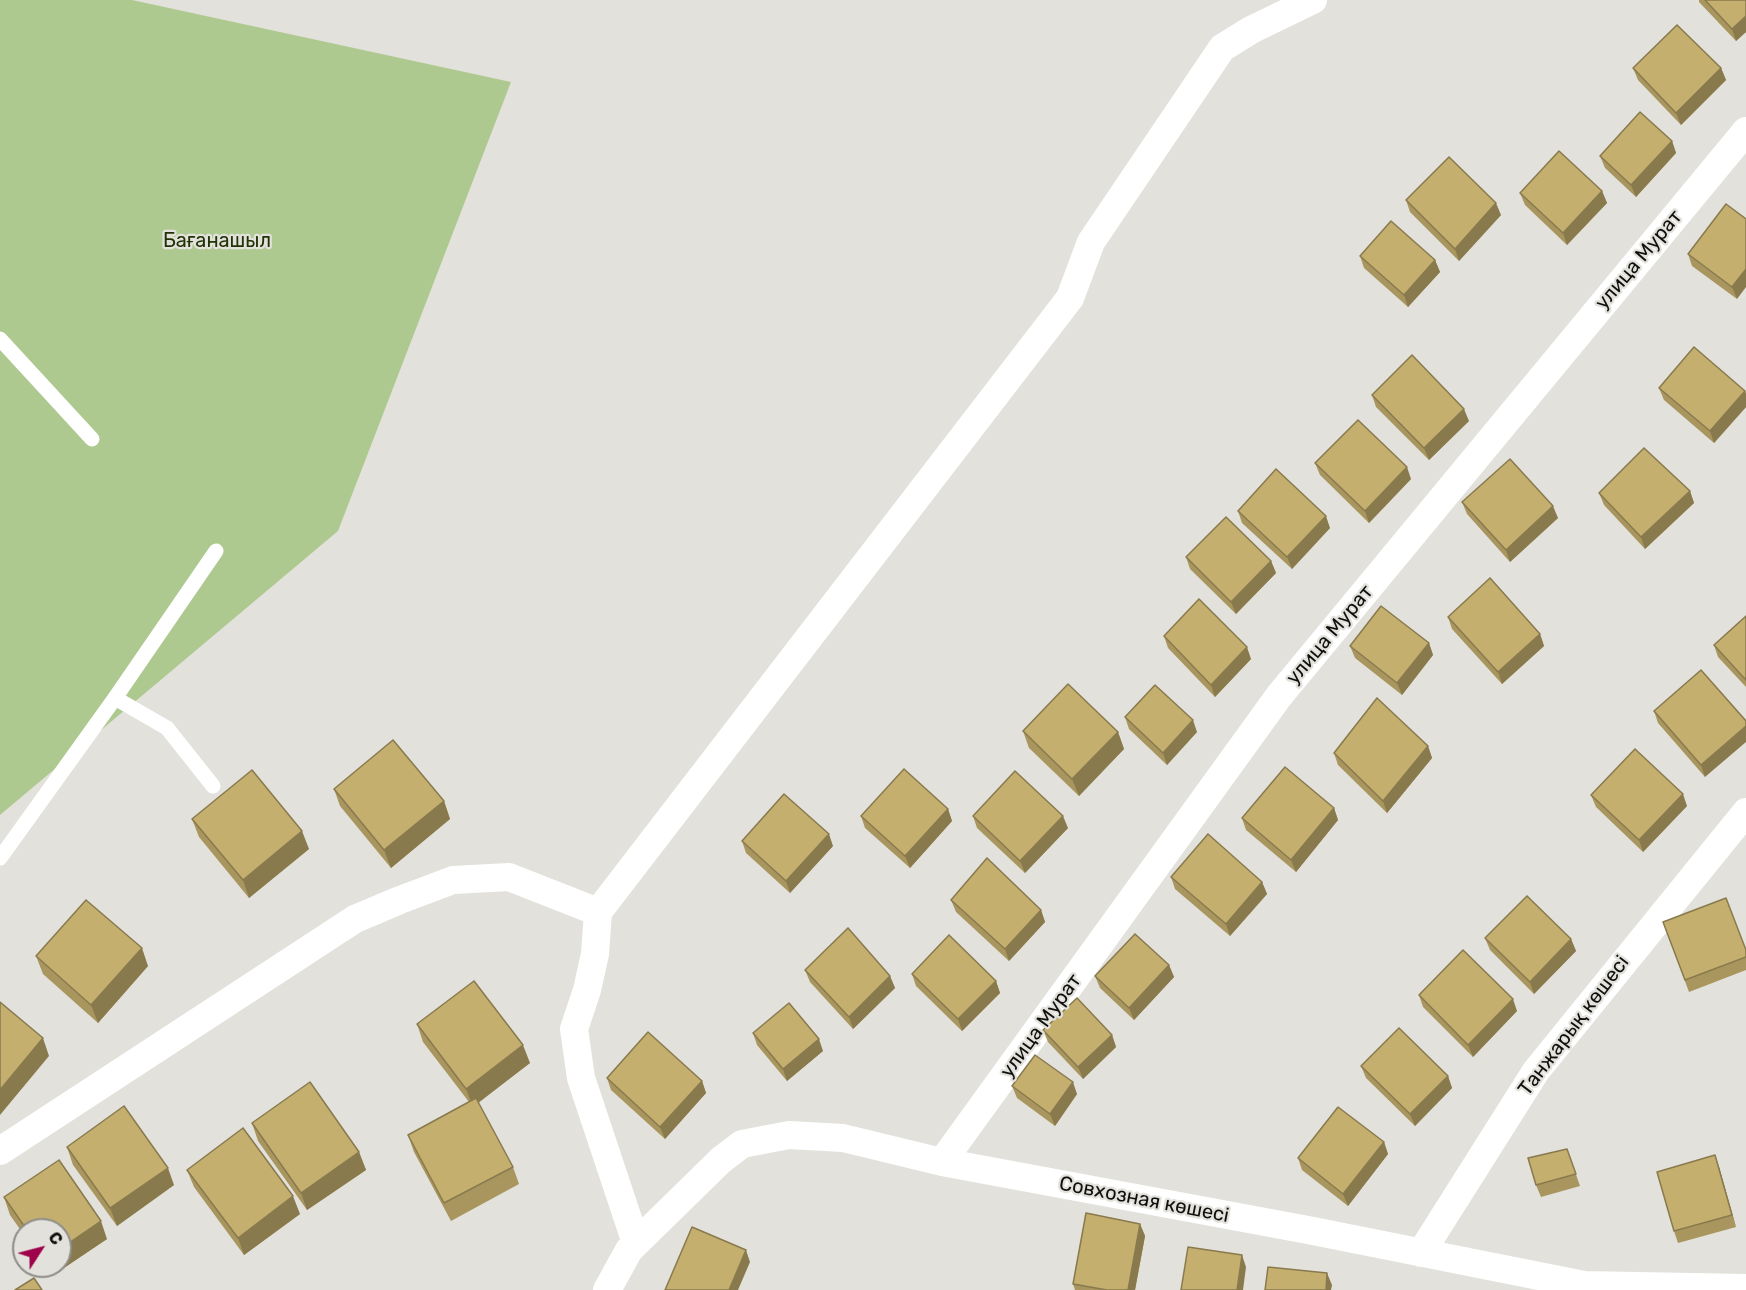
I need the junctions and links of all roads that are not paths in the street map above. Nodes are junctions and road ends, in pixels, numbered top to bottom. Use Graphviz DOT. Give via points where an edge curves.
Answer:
graph roads {
  1 [pos="1312,0"];
  2 [pos="1746,131"];
  3 [pos="0,339"];
  4 [pos="92,439"];
  5 [pos="216,551"];
  6 [pos="115,698"];
  7 [pos="213,786"];
  8 [pos="1746,812"];
  9 [pos="0,858"];
  10 [pos="598,912"];
  11 [pos="0,1151"];
  12 [pos="942,1162"];
  13 [pos="636,1243"];
  14 [pos="1421,1253"];
  15 [pos="1746,1288"];
  16 [pos="607,1290"];
  1 -- 10 [label="street" via="1222,48 1091,242 1070,298"];
  2 -- 12 [label="street, улица Мурат" via="1280,696"];
  3 -- 4 [label="lane"];
  5 -- 6 [label="lane"];
  6 -- 7 [label="lane" via="167,728"];
  6 -- 9 [label="lane"];
  8 -- 14 [label="street, Танжарық көшесі" via="1536,1071"];
  10 -- 11 [label="street" via="509,877 453,880 400,900 355,919"];
  10 -- 13 [label="street" via="591,972 574,1029 581,1078"];
  12 -- 13 [label="street, Совхозная көшесі" via="843,1138 789,1135 742,1144"];
  12 -- 14 [label="street, Совхозная көшесі"];
  13 -- 16 [label="street, Совхозная көшесі"];
  14 -- 15 [label="street, Совхозная көшесі" via="1584,1285"];
}
